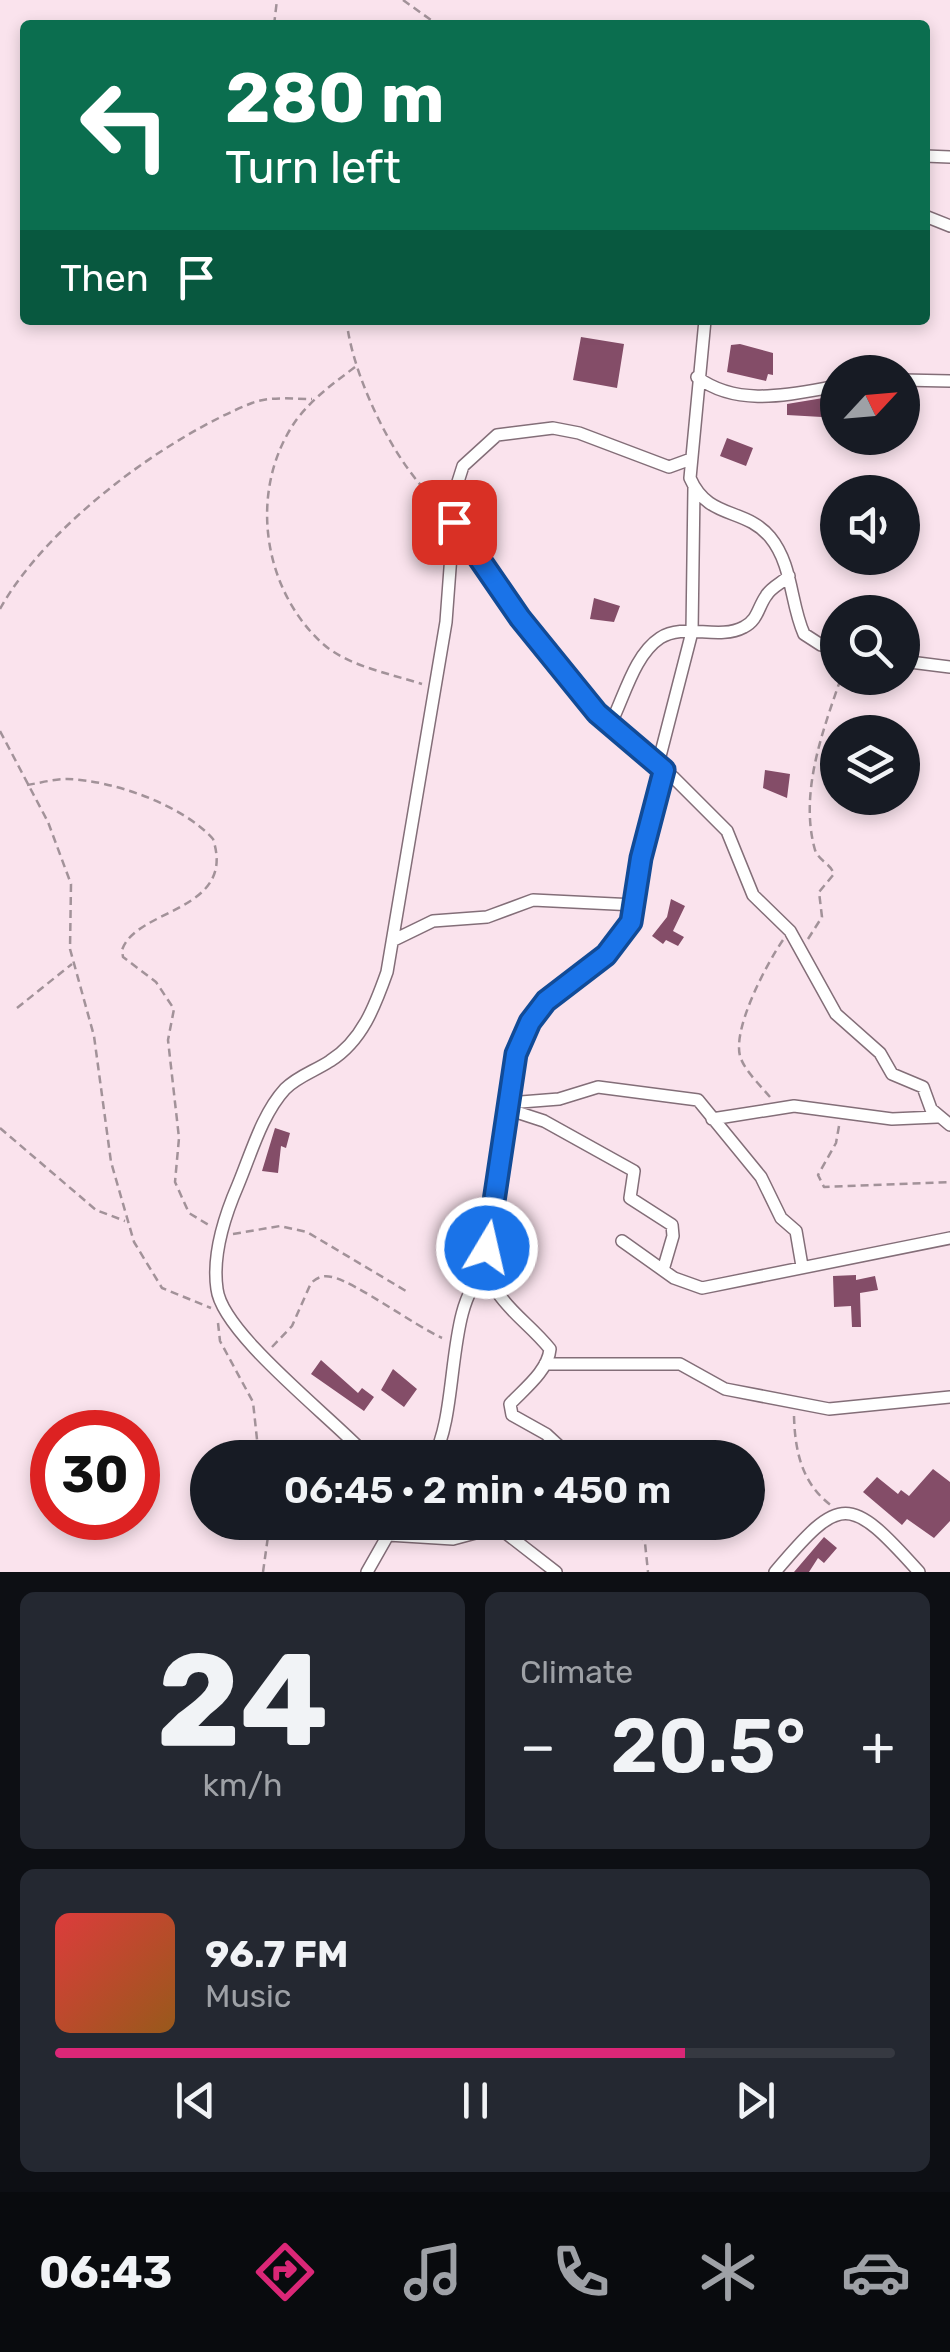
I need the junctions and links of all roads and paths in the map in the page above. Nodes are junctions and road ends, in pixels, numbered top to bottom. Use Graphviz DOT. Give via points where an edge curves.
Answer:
graph roads {
  1 [pos="403,0"];
  2 [pos="431,20"];
  3 [pos="705,325"];
  4 [pos="348,332"];
  5 [pos="354,368"];
  6 [pos="698,377"];
  7 [pos="920,380"];
  8 [pos="950,381"];
  9 [pos="820,389"];
  10 [pos="314,399"];
  11 [pos="690,459"];
  12 [pos="694,488"];
  13 [pos="454,519"];
  14 [pos="790,576"];
  15 [pos="0,610"];
  16 [pos="692,632"];
  17 [pos="820,645"];
  18 [pos="920,663"];
  19 [pos="950,667"];
  20 [pos="433,688"];
  21 [pos="835,695"];
  22 [pos="610,725"];
  23 [pos="0,730"];
  24 [pos="661,767"];
  25 [pos="28,785"];
  26 [pos="635,905"];
  27 [pos="790,931"];
  28 [pos="394,940"];
  29 [pos="801,949"];
  30 [pos="73,964"];
  31 [pos="17,1008"];
  32 [pos="508,1106"];
  33 [pos="780,1108"];
  34 [pos="838,1110"];
  35 [pos="937,1117"];
  36 [pos="712,1119"];
  37 [pos="950,1125"];
  38 [pos="0,1128"];
  39 [pos="950,1182"];
  40 [pos="127,1222"];
  41 [pos="222,1234"];
  42 [pos="950,1238"];
  43 [pos="622,1241"];
  44 [pos="802,1266"];
  45 [pos="663,1270"];
  46 [pos="486,1272"];
  47 [pos="406,1291"];
  48 [pos="221,1316"];
  49 [pos="458,1342"];
  50 [pos="263,1354"];
  51 [pos="544,1364"];
  52 [pos="950,1397"];
  53 [pos="794,1405"];
  54 [pos="257,1440"];
  55 [pos="351,1440"];
  56 [pos="438,1440"];
  57 [pos="552,1440"];
  58 [pos="844,1512"];
  59 [pos="268,1540"];
  60 [pos="384,1540"];
  61 [pos="514,1540"];
  62 [pos="644,1540"];
  63 [pos="264,1572"];
  64 [pos="367,1572"];
  65 [pos="556,1572"];
  66 [pos="648,1572"];
  67 [pos="774,1572"];
  68 [pos="919,1572"];
  1 -- 2 [label="path"];
  3 -- 6 [label="street"];
  4 -- 5 [label="path"];
  5 -- 10 [label="path"];
  5 -- 13 [label="path" via="407,464"];
  6 -- 9 [label="street" via="724,393 760,397"];
  6 -- 11 [label="street"];
  7 -- 8 [label="street"];
  10 -- 15 [label="path" via="254,402 127,474 40,555"];
  10 -- 20 [label="path" via="287,436 272,475 268,552 285,592 324,646"];
  11 -- 12 [label="street"];
  11 -- 13 [label="street" via="669,467 552,428 509,432 479,447 463,466"];
  12 -- 14 [label="street" via="712,507 766,532"];
  12 -- 16 [label="street"];
  13 -- 20 [label="street"];
  13 -- 22 [label="street" via="520,618"];
  14 -- 16 [label="street" via="766,594 744,628"];
  14 -- 17 [label="street" via="804,634"];
  16 -- 22 [label="street" via="668,634 647,651"];
  16 -- 24 [label="street"];
  18 -- 19 [label="street"];
  20 -- 28 [label="street"];
  21 -- 29 [label="path" via="812,784 814,846 834,874 819,892 818,925"];
  22 -- 24 [label="street"];
  23 -- 25 [label="path"];
  24 -- 26 [label="street"];
  24 -- 27 [label="street" via="726,831 753,895"];
  25 -- 30 [label="path" via="71,884"];
  25 -- 41 [label="path" via="86,781 173,812 213,839 214,864 203,891 128,939 122,950 174,1009 174,1182 189,1213"];
  26 -- 28 [label="street" via="533,900 487,917 432,921"];
  26 -- 32 [label="street" via="617,945 546,1001 530,1022 516,1054"];
  27 -- 29 [label="street"];
  27 -- 33 [label="path" via="758,983 738,1047"];
  28 -- 41 [label="street" via="378,999 356,1038 336,1058 294,1081 272,1106"];
  29 -- 35 [label="street" via="836,1014 880,1053 892,1074 923,1087"];
  30 -- 31 [label="path"];
  30 -- 40 [label="path" via="94,1036 111,1162"];
  32 -- 36 [label="street" via="598,1087 689,1096"];
  32 -- 45 [label="street" via="634,1171 630,1198 672,1225"];
  32 -- 46 [label="street"];
  33 -- 34 [label="street"];
  33 -- 36 [label="street"];
  34 -- 35 [label="street"];
  34 -- 39 [label="path" via="836,1143 818,1175 824,1187"];
  35 -- 37 [label="street"];
  36 -- 44 [label="street" via="796,1232"];
  38 -- 40 [label="path" via="96,1210"];
  40 -- 48 [label="path" via="156,1282"];
  41 -- 47 [label="path" via="290,1227"];
  41 -- 48 [label="street"];
  42 -- 44 [label="street"];
  43 -- 45 [label="street"];
  44 -- 45 [label="street" via="702,1288"];
  46 -- 49 [label="street" via="472,1286"];
  46 -- 51 [label="street" via="506,1306 550,1350"];
  48 -- 50 [label="street"];
  48 -- 54 [label="path" via="220,1341 253,1402"];
  49 -- 50 [label="path" via="326,1276 310,1282 292,1326"];
  49 -- 56 [label="street"];
  50 -- 55 [label="street"];
  51 -- 53 [label="street" via="680,1364 725,1389"];
  51 -- 57 [label="street" via="510,1408"];
  52 -- 53 [label="street" via="845,1410"];
  53 -- 58 [label="path" via="805,1477 816,1494"];
  58 -- 67 [label="street" via="813,1527"];
  58 -- 68 [label="street" via="870,1524"];
  59 -- 63 [label="path"];
  60 -- 64 [label="street"];
  61 -- 65 [label="street"];
  62 -- 66 [label="path"];
}
